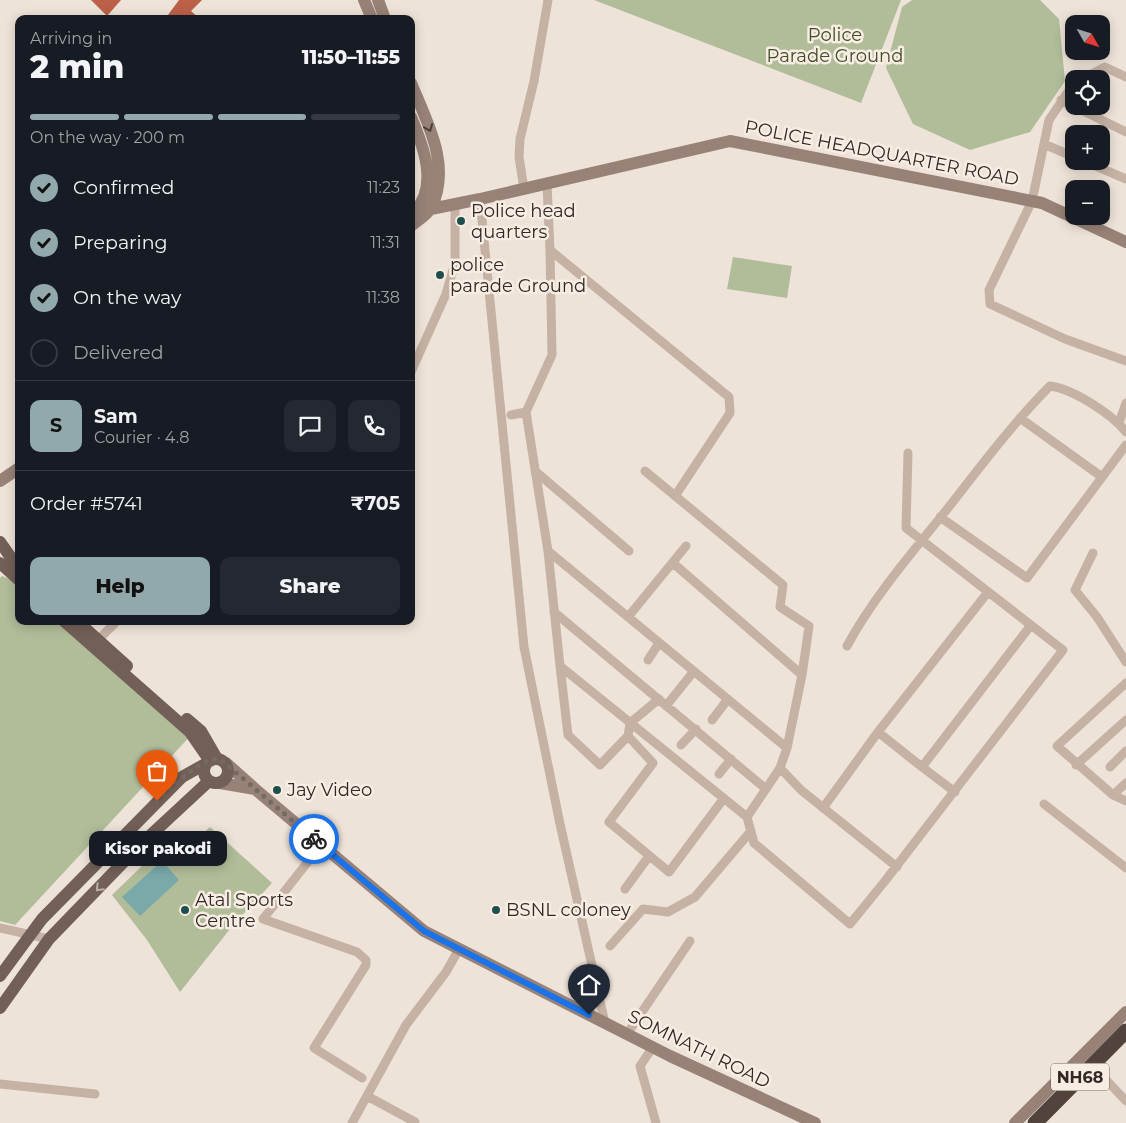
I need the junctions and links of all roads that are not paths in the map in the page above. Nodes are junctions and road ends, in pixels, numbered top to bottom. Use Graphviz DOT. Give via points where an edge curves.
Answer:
graph roads {
  1 [pos="364,0"];
  2 [pos="378,0"];
  3 [pos="548,0"];
  4 [pos="370,15"];
  5 [pos="384,15"];
  6 [pos="1100,70"];
  7 [pos="1126,77"];
  8 [pos="415,93"];
  9 [pos="1065,95"];
  10 [pos="1061,100"];
  11 [pos="415,126"];
  12 [pos="1126,132"];
  13 [pos="1044,144"];
  14 [pos="1065,153"];
  15 [pos="1105,170"];
  16 [pos="1126,179"];
  17 [pos="547,184"];
  18 [pos="524,189"];
  19 [pos="480,199"];
  20 [pos="1032,201"];
  21 [pos="454,204"];
  22 [pos="421,210"];
  23 [pos="1126,242"];
  24 [pos="550,250"];
  25 [pos="1126,361"];
  26 [pos="415,363"];
  27 [pos="1126,403"];
  28 [pos="526,412"];
  29 [pos="511,415"];
  30 [pos="1020,418"];
  31 [pos="1119,423"];
  32 [pos="1126,432"];
  33 [pos="1126,444"];
  34 [pos="908,453"];
  35 [pos="15,463"];
  36 [pos="15,471"];
  37 [pos="535,471"];
  38 [pos="645,471"];
  39 [pos="0,472"];
  40 [pos="1102,477"];
  41 [pos="0,481"];
  42 [pos="675,496"];
  43 [pos="940,517"];
  44 [pos="922,540"];
  45 [pos="0,542"];
  46 [pos="686,546"];
  47 [pos="548,551"];
  48 [pos="629,551"];
  49 [pos="1093,553"];
  50 [pos="673,562"];
  51 [pos="0,563"];
  52 [pos="15,563"];
  53 [pos="15,576"];
  54 [pos="988,592"];
  55 [pos="554,612"];
  56 [pos="628,617"];
  57 [pos="70,625"];
  58 [pos="80,625"];
  59 [pos="113,625"];
  60 [pos="1031,625"];
  61 [pos="95,643"];
  62 [pos="659,643"];
  63 [pos="846,646"];
  64 [pos="648,660"];
  65 [pos="1126,662"];
  66 [pos="560,666"];
  67 [pos="694,671"];
  68 [pos="802,675"];
  69 [pos="1126,683"];
  70 [pos="660,699"];
  71 [pos="728,699"];
  72 [pos="666,706"];
  73 [pos="712,720"];
  74 [pos="1126,720"];
  75 [pos="630,723"];
  76 [pos="696,729"];
  77 [pos="878,732"];
  78 [pos="628,736"];
  79 [pos="681,745"];
  80 [pos="787,748"];
  81 [pos="1126,751"];
  82 [pos="731,759"];
  83 [pos="215,761"];
  84 [pos="1076,765"];
  85 [pos="922,767"];
  86 [pos="1110,767"];
  87 [pos="780,768"];
  88 [pos="718,774"];
  89 [pos="215,782"];
  90 [pos="1126,783"];
  91 [pos="766,788"];
  92 [pos="255,789"];
  93 [pos="954,792"];
  94 [pos="1113,795"];
  95 [pos="724,798"];
  96 [pos="1126,801"];
  97 [pos="1044,804"];
  98 [pos="823,808"];
  99 [pos="747,817"];
  100 [pos="751,831"];
  101 [pos="321,844"];
  102 [pos="649,856"];
  103 [pos="897,867"];
  104 [pos="1126,868"];
  105 [pos="625,889"];
  106 [pos="0,928"];
  107 [pos="30,935"];
  108 [pos="49,939"];
  109 [pos="690,941"];
  110 [pos="610,946"];
  111 [pos="459,949"];
  112 [pos="0,976"];
  113 [pos="0,1008"];
  114 [pos="1126,1012"];
  115 [pos="605,1023"];
  116 [pos="1126,1031"];
  117 [pos="627,1034"];
  118 [pos="653,1047"];
  119 [pos="1092,1066"];
  120 [pos="362,1078"];
  121 [pos="0,1084"];
  122 [pos="95,1094"];
  123 [pos="367,1096"];
  124 [pos="1126,1101"];
  125 [pos="415,1122"];
  126 [pos="352,1123"];
  127 [pos="656,1123"];
  128 [pos="815,1123"];
  129 [pos="1015,1123"];
  130 [pos="1035,1123"];
  1 -- 4 [label="street"];
  2 -- 5 [label="street"];
  3 -- 18 [label="street" via="520,139"];
  6 -- 7 [label="street" via="1106,67"];
  8 -- 22 [label="street, one-way" via="437,148 438,183"];
  9 -- 10 [label="street"];
  10 -- 12 [label="street"];
  10 -- 13 [label="street" via="1049,120"];
  11 -- 22 [label="street" via="426,152 427,187"];
  13 -- 14 [label="street"];
  13 -- 20 [label="street"];
  15 -- 16 [label="street"];
  17 -- 18 [label="street, POLICE HEADQUARTER ROAD"];
  17 -- 20 [label="street, POLICE HEADQUARTER ROAD" via="730,141"];
  17 -- 24 [label="street"];
  18 -- 19 [label="street, POLICE HEADQUARTER ROAD"];
  19 -- 21 [label="street, POLICE HEADQUARTER ROAD"];
  19 -- 115 [label="street" via="524,647"];
  20 -- 23 [label="street, POLICE HEADQUARTER ROAD"];
  20 -- 25 [label="street" via="989,290 990,304 1065,339"];
  21 -- 22 [label="street, POLICE HEADQUARTER ROAD"];
  21 -- 26 [label="street" via="454,263 446,294"];
  24 -- 28 [label="street" via="552,355"];
  24 -- 42 [label="street" via="729,397 730,414"];
  27 -- 31 [label="street"];
  28 -- 29 [label="street"];
  28 -- 37 [label="street"];
  30 -- 31 [label="street" via="1050,386 1071,392"];
  30 -- 40 [label="street"];
  30 -- 43 [label="street"];
  31 -- 32 [label="street"];
  33 -- 40 [label="street"];
  34 -- 44 [label="street" via="906,528"];
  35 -- 39 [label="street"];
  36 -- 41 [label="street"];
  37 -- 47 [label="street"];
  37 -- 48 [label="street"];
  38 -- 42 [label="street"];
  40 -- 43 [label="street" via="1027,578"];
  42 -- 68 [label="street" via="783,585 780,607 809,626"];
  43 -- 44 [label="street"];
  44 -- 54 [label="street"];
  44 -- 63 [label="street"];
  45 -- 52 [label="main road"];
  46 -- 50 [label="street"];
  47 -- 55 [label="street"];
  47 -- 56 [label="street"];
  49 -- 65 [label="street" via="1075,590"];
  50 -- 56 [label="street"];
  50 -- 68 [label="street"];
  51 -- 53 [label="main road"];
  54 -- 60 [label="street"];
  54 -- 77 [label="street"];
  55 -- 66 [label="street"];
  55 -- 70 [label="street"];
  56 -- 62 [label="street"];
  57 -- 61 [label="main road"];
  58 -- 61 [label="main road"];
  59 -- 61 [label="street"];
  60 -- 85 [label="street"];
  60 -- 93 [label="street" via="1063,650"];
  61 -- 83 [label="main road" via="190,732"];
  62 -- 64 [label="street"];
  62 -- 67 [label="street"];
  66 -- 75 [label="street"];
  66 -- 78 [label="street" via="568,735 600,765"];
  67 -- 71 [label="street"];
  67 -- 72 [label="street"];
  68 -- 80 [label="street"];
  69 -- 84 [label="street" via="1057,746"];
  70 -- 72 [label="street"];
  70 -- 75 [label="street"];
  71 -- 73 [label="street"];
  71 -- 80 [label="street"];
  72 -- 76 [label="street"];
  74 -- 84 [label="street"];
  75 -- 78 [label="street"];
  75 -- 95 [label="street"];
  76 -- 79 [label="street"];
  76 -- 82 [label="street"];
  77 -- 85 [label="street"];
  77 -- 98 [label="street"];
  78 -- 102 [label="street" via="653,763 609,822"];
  80 -- 87 [label="street"];
  81 -- 86 [label="street"];
  82 -- 88 [label="street"];
  82 -- 91 [label="street"];
  83 -- 89 [label="main road" via="204,772"];
  83 -- 89 [label="main road" via="228,774"];
  83 -- 92 [label="street, SOMNATH ROAD"];
  83 -- 107 [label="main road" via="182,777"];
  84 -- 94 [label="street"];
  85 -- 93 [label="street"];
  87 -- 91 [label="street"];
  87 -- 98 [label="street"];
  89 -- 92 [label="street"];
  89 -- 108 [label="main road, one-way" via="140,845"];
  90 -- 94 [label="street"];
  91 -- 99 [label="street"];
  92 -- 101 [label="street, SOMNATH ROAD"];
  93 -- 103 [label="street"];
  94 -- 96 [label="street"];
  95 -- 99 [label="street"];
  95 -- 102 [label="street" via="669,872"];
  97 -- 104 [label="street"];
  98 -- 103 [label="street"];
  99 -- 100 [label="street"];
  100 -- 103 [label="street" via="754,842 850,924"];
  100 -- 110 [label="street" via="695,897 668,912 643,909"];
  101 -- 111 [label="street, SOMNATH ROAD" via="424,931"];
  101 -- 120 [label="street" via="263,919 356,952 366,960 366,965 314,1048"];
  102 -- 105 [label="street"];
  106 -- 107 [label="street"];
  107 -- 108 [label="street"];
  107 -- 112 [label="main road"];
  108 -- 113 [label="main road"];
  109 -- 117 [label="street"];
  111 -- 115 [label="street, SOMNATH ROAD"];
  111 -- 123 [label="street" via="406,1025"];
  114 -- 129 [label="street"];
  115 -- 117 [label="street, SOMNATH ROAD"];
  116 -- 119 [label="highway, NH68"];
  117 -- 118 [label="street, SOMNATH ROAD"];
  118 -- 127 [label="street" via="640,1066"];
  118 -- 128 [label="street, SOMNATH ROAD"];
  119 -- 124 [label="street"];
  119 -- 130 [label="highway, NH68"];
  121 -- 122 [label="street"];
  123 -- 125 [label="street"];
  123 -- 126 [label="street"];
}
